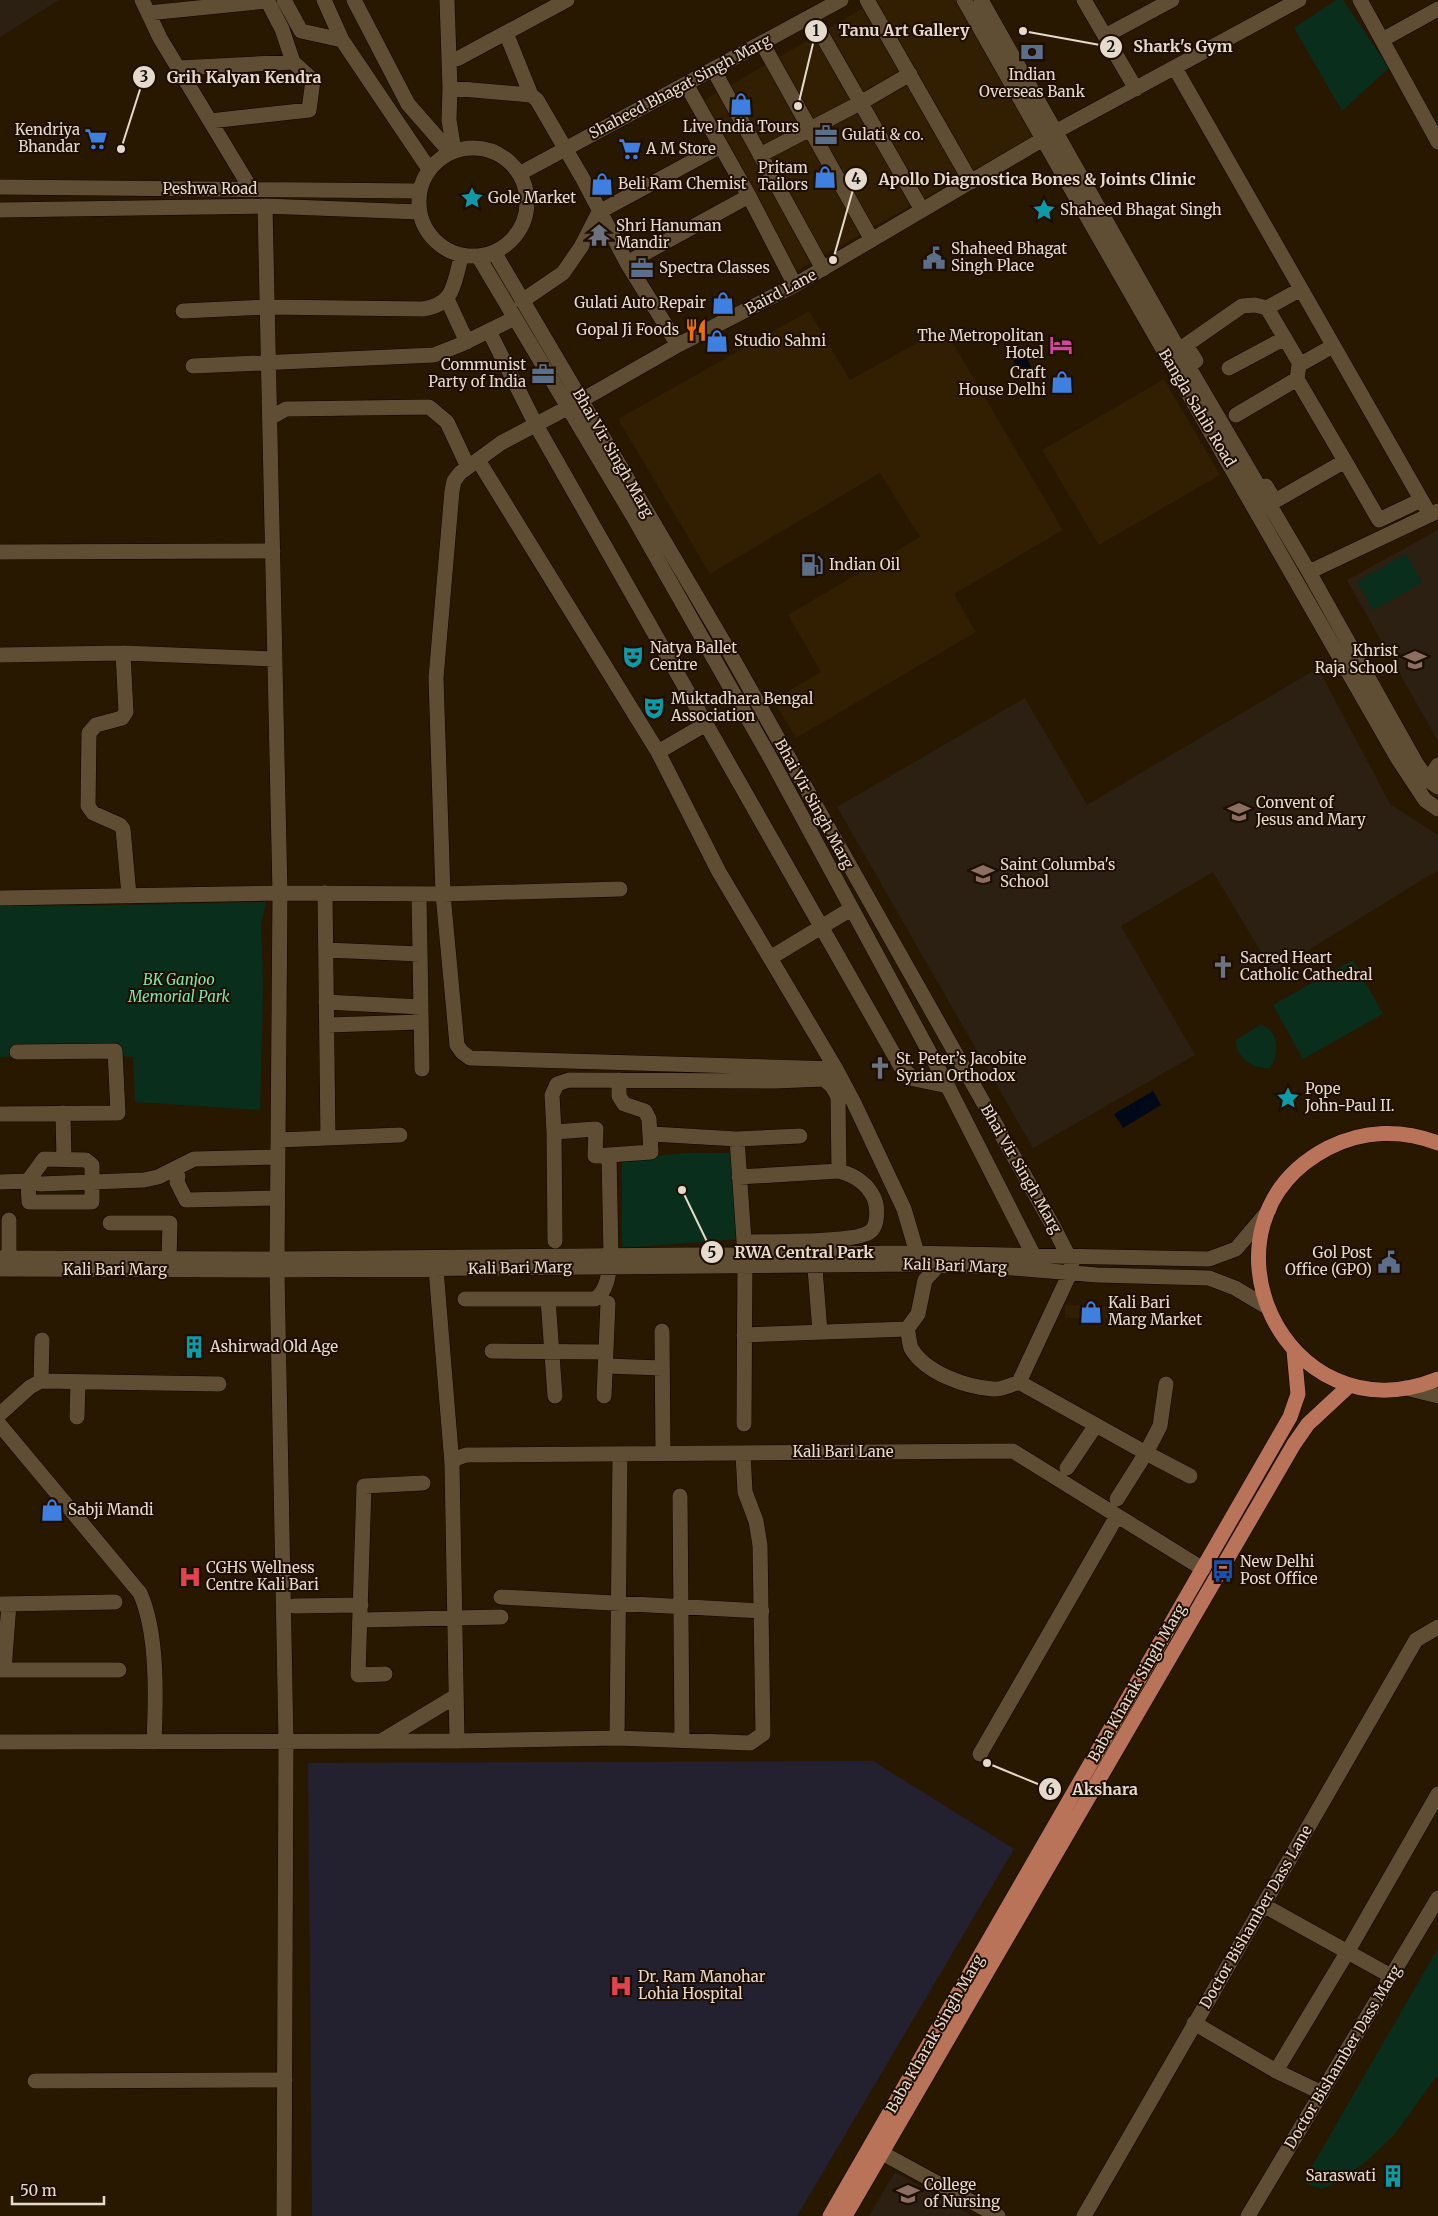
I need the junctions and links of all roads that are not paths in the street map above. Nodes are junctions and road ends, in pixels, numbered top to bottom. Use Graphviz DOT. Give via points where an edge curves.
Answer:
graph roads {
  1 [pos="267,0"];
  2 [pos="284,0"];
  3 [pos="324,0"];
  4 [pos="354,0"];
  5 [pos="447,0"];
  6 [pos="567,0"];
  7 [pos="841,0"];
  8 [pos="868,0"];
  9 [pos="964,0"];
  10 [pos="982,0"];
  11 [pos="1084,0"];
  12 [pos="1172,0"];
  13 [pos="1299,0"];
  14 [pos="1360,0"];
  15 [pos="145,7"];
  16 [pos="1438,9"];
  17 [pos="811,16"];
  18 [pos="506,33"];
  19 [pos="1105,36"];
  20 [pos="342,40"];
  21 [pos="1382,40"];
  22 [pos="762,43"];
  23 [pos="449,61"];
  24 [pos="293,62"];
  25 [pos="178,68"];
  26 [pos="1175,68"];
  27 [pos="713,69"];
  28 [pos="910,74"];
  29 [pos="686,84"];
  30 [pos="450,88"];
  31 [pos="1136,89"];
  32 [pos="530,95"];
  33 [pos="862,102"];
  34 [pos="210,121"];
  35 [pos="811,129"];
  36 [pos="1049,136"];
  37 [pos="1438,142"];
  38 [pos="721,146"];
  39 [pos="564,149"];
  40 [pos="452,151"];
  41 [pos="760,155"];
  42 [pos="429,169"];
  43 [pos="519,174"];
  44 [pos="971,182"];
  45 [pos="0,187"];
  46 [pos="251,189"];
  47 [pos="420,191"];
  48 [pos="749,196"];
  49 [pos="265,206"];
  50 [pos="0,210"];
  51 [pos="922,210"];
  52 [pos="419,212"];
  53 [pos="599,212"];
  54 [pos="872,240"];
  55 [pos="494,252"];
  56 [pos="462,255"];
  57 [pos="478,256"];
  58 [pos="627,263"];
  59 [pos="823,269"];
  60 [pos="795,285"];
  61 [pos="1301,289"];
  62 [pos="447,299"];
  63 [pos="522,301"];
  64 [pos="267,308"];
  65 [pos="1267,308"];
  66 [pos="183,311"];
  67 [pos="515,318"];
  68 [pos="489,331"];
  69 [pos="1284,338"];
  70 [pos="467,342"];
  71 [pos="678,345"];
  72 [pos="1333,346"];
  73 [pos="268,361"];
  74 [pos="193,366"];
  75 [pos="1229,368"];
  76 [pos="1299,372"];
  77 [pos="576,404"];
  78 [pos="1236,415"];
  79 [pos="270,418"];
  80 [pos="536,425"];
  81 [pos="1345,462"];
  82 [pos="473,463"];
  83 [pos="1421,500"];
  84 [pos="1434,513"];
  85 [pos="273,551"];
  86 [pos="0,552"];
  87 [pos="1309,572"];
  88 [pos="0,654"];
  89 [pos="123,654"];
  90 [pos="275,660"];
  91 [pos="706,724"];
  92 [pos="658,752"];
  93 [pos="1438,765"];
  94 [pos="1433,784"];
  95 [pos="1438,809"];
  96 [pos="620,889"];
  97 [pos="280,893"];
  98 [pos="325,893"];
  99 [pos="419,894"];
  100 [pos="443,894"];
  101 [pos="129,895"];
  102 [pos="0,898"];
  103 [pos="851,909"];
  104 [pos="821,927"];
  105 [pos="326,950"];
  106 [pos="420,954"];
  107 [pos="770,958"];
  108 [pos="326,1002"];
  109 [pos="421,1006"];
  110 [pos="421,1022"];
  111 [pos="327,1024"];
  112 [pos="17,1052"];
  113 [pos="422,1069"];
  114 [pos="836,1069"];
  115 [pos="619,1080"];
  116 [pos="948,1086"];
  117 [pos="63,1113"];
  118 [pos="0,1114"];
  119 [pos="554,1132"];
  120 [pos="652,1134"];
  121 [pos="400,1135"];
  122 [pos="800,1136"];
  123 [pos="328,1138"];
  124 [pos="736,1138"];
  125 [pos="278,1140"];
  126 [pos="1436,1140"];
  127 [pos="609,1155"];
  128 [pos="278,1157"];
  129 [pos="64,1159"];
  130 [pos="839,1171"];
  131 [pos="178,1176"];
  132 [pos="739,1178"];
  133 [pos="0,1182"];
  134 [pos="34,1182"];
  135 [pos="92,1182"];
  136 [pos="277,1198"];
  137 [pos="1271,1207"];
  138 [pos="9,1220"];
  139 [pos="110,1223"];
  140 [pos="555,1240"];
  141 [pos="917,1253"];
  142 [pos="745,1254"];
  143 [pos="1034,1255"];
  144 [pos="1069,1255"];
  145 [pos="815,1259"];
  146 [pos="941,1260"];
  147 [pos="3,1262"];
  148 [pos="610,1262"];
  149 [pos="161,1263"];
  150 [pos="277,1265"];
  151 [pos="436,1269"];
  152 [pos="1041,1270"];
  153 [pos="1073,1273"];
  154 [pos="465,1299"];
  155 [pos="548,1299"];
  156 [pos="608,1303"];
  157 [pos="1267,1306"];
  158 [pos="908,1329"];
  159 [pos="662,1331"];
  160 [pos="820,1332"];
  161 [pos="744,1335"];
  162 [pos="42,1340"];
  163 [pos="552,1350"];
  164 [pos="1294,1350"];
  165 [pos="492,1351"];
  166 [pos="606,1359"];
  167 [pos="662,1368"];
  168 [pos="1438,1379"];
  169 [pos="41,1381"];
  170 [pos="78,1382"];
  171 [pos="1019,1382"];
  172 [pos="219,1384"];
  173 [pos="1166,1384"];
  174 [pos="1350,1384"];
  175 [pos="1406,1388"];
  176 [pos="556,1396"];
  177 [pos="604,1396"];
  178 [pos="1438,1396"];
  179 [pos="0,1414"];
  180 [pos="77,1417"];
  181 [pos="744,1424"];
  182 [pos="0,1425"];
  183 [pos="1096,1425"];
  184 [pos="744,1453"];
  185 [pos="1146,1453"];
  186 [pos="620,1454"];
  187 [pos="663,1454"];
  188 [pos="452,1464"];
  189 [pos="1067,1468"];
  190 [pos="1190,1476"];
  191 [pos="423,1482"];
  192 [pos="680,1496"];
  193 [pos="1118,1499"];
  194 [pos="1117,1516"];
  195 [pos="1203,1569"];
  196 [pos="501,1597"];
  197 [pos="115,1602"];
  198 [pos="618,1603"];
  199 [pos="4,1604"];
  200 [pos="361,1605"];
  201 [pos="294,1606"];
  202 [pos="680,1606"];
  203 [pos="762,1611"];
  204 [pos="500,1617"];
  205 [pos="455,1618"];
  206 [pos="361,1620"];
  207 [pos="1438,1627"];
  208 [pos="2,1670"];
  209 [pos="119,1670"];
  210 [pos="385,1674"];
  211 [pos="456,1696"];
  212 [pos="617,1738"];
  213 [pos="682,1740"];
  214 [pos="382,1741"];
  215 [pos="457,1741"];
  216 [pos="0,1742"];
  217 [pos="154,1742"];
  218 [pos="286,1742"];
  219 [pos="980,1754"];
  220 [pos="1438,1794"];
  221 [pos="1438,1898"];
  222 [pos="1263,1905"];
  223 [pos="1348,1951"];
  224 [pos="1391,1976"];
  225 [pos="1194,2023"];
  226 [pos="1276,2072"];
  227 [pos="285,2080"];
  228 [pos="35,2081"];
  229 [pos="1322,2093"];
  230 [pos="882,2153"];
  231 [pos="284,2216"];
  232 [pos="830,2216"];
  233 [pos="845,2216"];
  234 [pos="998,2216"];
  235 [pos="1084,2216"];
  236 [pos="1248,2216"];
  1 -- 15 [label="street"];
  1 -- 24 [label="street" via="282,29"];
  2 -- 20 [label="street" via="301,31"];
  3 -- 20 [label="street"];
  4 -- 40 [label="street" via="408,104"];
  5 -- 23 [label="street"];
  6 -- 18 [label="street"];
  7 -- 17 [label="street, Shaheed Bhagat Singh Marg"];
  8 -- 28 [label="street"];
  9 -- 36 [label="street, Bangla Sahib Road"];
  10 -- 36 [label="street, Bangla Sahib Road"];
  11 -- 19 [label="street"];
  12 -- 19 [label="street"];
  13 -- 26 [label="street, Baird Lane"];
  14 -- 21 [label="street"];
  15 -- 25 [label="street"];
  16 -- 21 [label="street"];
  17 -- 22 [label="street, Shaheed Bhagat Singh Marg"];
  17 -- 33 [label="street"];
  18 -- 23 [label="street"];
  18 -- 32 [label="street"];
  19 -- 31 [label="street"];
  20 -- 42 [label="street"];
  21 -- 37 [label="street"];
  22 -- 27 [label="street, Shaheed Bhagat Singh Marg"];
  22 -- 35 [label="street"];
  23 -- 30 [label="street"];
  24 -- 25 [label="street"];
  24 -- 34 [label="street" via="313,80 309,110"];
  25 -- 34 [label="street"];
  26 -- 31 [label="street, Baird Lane"];
  26 -- 61 [label="street"];
  27 -- 29 [label="street, Shaheed Bhagat Singh Marg"];
  27 -- 41 [label="street"];
  28 -- 33 [label="street"];
  28 -- 44 [label="street"];
  29 -- 38 [label="street"];
  29 -- 39 [label="street, Shaheed Bhagat Singh Marg"];
  30 -- 32 [label="street"];
  30 -- 40 [label="street"];
  31 -- 36 [label="street, Baird Lane"];
  32 -- 39 [label="street" via="542,108"];
  33 -- 35 [label="street"];
  33 -- 51 [label="street"];
  34 -- 46 [label="street"];
  35 -- 41 [label="street"];
  35 -- 54 [label="street"];
  36 -- 44 [label="street, Baird Lane"];
  36 -- 87 [label="street, Bangla Sahib Road"];
  36 -- 95 [label="street, Bangla Sahib Road" via="1175,372 1398,760 1425,800"];
  38 -- 48 [label="street"];
  38 -- 53 [label="street"];
  39 -- 43 [label="street, Shaheed Bhagat Singh Marg"];
  39 -- 53 [label="street"];
  40 -- 42 [label="street"];
  40 -- 43 [label="street" via="475,148 492,152 507,160"];
  41 -- 59 [label="street"];
  42 -- 47 [label="street"];
  43 -- 55 [label="street" via="526,191 521,227 509,242"];
  44 -- 51 [label="street, Baird Lane"];
  45 -- 46 [label="street, Peshwa Road"];
  46 -- 47 [label="street, Peshwa Road"];
  47 -- 52 [label="street"];
  48 -- 58 [label="street"];
  48 -- 60 [label="street"];
  49 -- 50 [label="street, Peshwa Road"];
  49 -- 52 [label="street, Peshwa Road"];
  49 -- 64 [label="street"];
  51 -- 54 [label="street, Baird Lane"];
  52 -- 56 [label="street" via="424,227 434,240 447,250"];
  53 -- 58 [label="street"];
  53 -- 63 [label="street" via="563,273"];
  54 -- 59 [label="street, Baird Lane"];
  55 -- 57 [label="street"];
  55 -- 63 [label="street, Bhai Vir Singh Marg"];
  56 -- 57 [label="street"];
  56 -- 62 [label="street"];
  57 -- 67 [label="street, Bhai Vir Singh Marg"];
  58 -- 71 [label="street"];
  59 -- 60 [label="street, Baird Lane"];
  60 -- 71 [label="street, Baird Lane"];
  61 -- 65 [label="street"];
  61 -- 72 [label="street"];
  62 -- 64 [label="street" via="437,306 423,309"];
  62 -- 70 [label="street"];
  63 -- 77 [label="street, Bhai Vir Singh Marg"];
  64 -- 66 [label="street"];
  64 -- 73 [label="street"];
  65 -- 69 [label="street"];
  65 -- 81 [label="street" via="1242,306 1186,345 1275,501"];
  67 -- 68 [label="street"];
  67 -- 77 [label="street, Bhai Vir Singh Marg"];
  68 -- 70 [label="street"];
  68 -- 80 [label="street"];
  69 -- 75 [label="street"];
  69 -- 76 [label="street"];
  70 -- 73 [label="street" via="434,355"];
  71 -- 77 [label="street, Baird Lane"];
  72 -- 76 [label="street"];
  72 -- 83 [label="street"];
  73 -- 74 [label="street"];
  73 -- 79 [label="street"];
  76 -- 78 [label="street"];
  76 -- 81 [label="street"];
  77 -- 80 [label="street, Baird Lane"];
  77 -- 103 [label="street, Bhai Vir Singh Marg"];
  77 -- 144 [label="street, Bhai Vir Singh Marg" via="724,643"];
  79 -- 82 [label="street" via="286,409 429,407 447,422"];
  79 -- 85 [label="street"];
  80 -- 82 [label="street, Baird Lane" via="500,443"];
  80 -- 91 [label="street"];
  81 -- 83 [label="street" via="1379,520"];
  82 -- 92 [label="street"];
  82 -- 100 [label="street, Baird Lane" via="454,481 452,491 436,678"];
  83 -- 84 [label="street"];
  84 -- 87 [label="street"];
  85 -- 86 [label="street"];
  85 -- 90 [label="street"];
  87 -- 94 [label="street, Bangla Sahib Road" via="1416,763"];
  88 -- 89 [label="street"];
  89 -- 90 [label="street"];
  89 -- 101 [label="street" via="126,712 122,718 96,725 89,732 88,806 92,813 123,829"];
  90 -- 97 [label="street"];
  91 -- 92 [label="street"];
  91 -- 104 [label="street"];
  92 -- 107 [label="street" via="719,872"];
  93 -- 94 [label="street"];
  96 -- 100 [label="street"];
  97 -- 98 [label="street"];
  97 -- 101 [label="street"];
  97 -- 125 [label="street"];
  98 -- 99 [label="street"];
  98 -- 105 [label="street"];
  99 -- 100 [label="street"];
  99 -- 106 [label="street"];
  100 -- 114 [label="street, Baird Lane" via="457,1045 470,1058"];
  101 -- 102 [label="street"];
  103 -- 104 [label="street"];
  103 -- 116 [label="street, Bhai Vir Singh Marg"];
  104 -- 107 [label="street"];
  104 -- 116 [label="street" via="901,1067 914,1079"];
  105 -- 106 [label="street"];
  105 -- 108 [label="street"];
  106 -- 109 [label="street"];
  107 -- 114 [label="street"];
  108 -- 109 [label="street"];
  108 -- 111 [label="street"];
  109 -- 110 [label="street"];
  110 -- 111 [label="street"];
  110 -- 113 [label="street"];
  111 -- 123 [label="street"];
  112 -- 117 [label="street" via="115,1051 118,1113"];
  114 -- 141 [label="street" via="904,1210"];
  115 -- 119 [label="street" via="569,1080 557,1084 552,1095"];
  115 -- 120 [label="street" via="619,1096 624,1104 645,1111"];
  115 -- 130 [label="street" via="824,1079 838,1097"];
  116 -- 143 [label="street, Bhai Vir Singh Marg"];
  117 -- 118 [label="street"];
  117 -- 129 [label="street"];
  119 -- 127 [label="street" via="596,1130 595,1156"];
  119 -- 140 [label="street"];
  120 -- 124 [label="street"];
  120 -- 127 [label="street" via="651,1152"];
  121 -- 123 [label="street"];
  122 -- 124 [label="street"];
  123 -- 125 [label="street"];
  124 -- 132 [label="street"];
  125 -- 128 [label="street"];
  126 -- 137 [label="main road" via="1395,1133 1357,1137 1339,1143 1314,1156 1292,1176"];
  127 -- 148 [label="street"];
  128 -- 135 [label="street" via="194,1159 158,1177"];
  128 -- 136 [label="street"];
  129 -- 134 [label="street" via="44,1159"];
  129 -- 135 [label="street" via="86,1160 92,1165"];
  130 -- 132 [label="street"];
  130 -- 142 [label="street" via="854,1175 875,1199 877,1223 870,1232 850,1239"];
  131 -- 136 [label="street" via="176,1182 186,1200"];
  132 -- 142 [label="street"];
  133 -- 134 [label="street"];
  134 -- 135 [label="street"];
  134 -- 135 [label="street" via="29,1202 92,1202"];
  136 -- 150 [label="street"];
  137 -- 144 [label="street, Bhai Vir Singh Marg" via="1236,1249 1209,1259"];
  137 -- 157 [label="main road" via="1264,1225 1259,1262"];
  138 -- 147 [label="street"];
  139 -- 149 [label="street" via="170,1224"];
  141 -- 145 [label="street, Kali Bari Marg"];
  141 -- 146 [label="street, Kali Bari Marg"];
  142 -- 145 [label="street, Kali Bari Marg"];
  142 -- 148 [label="street, Kali Bari Marg"];
  142 -- 161 [label="street"];
  143 -- 144 [label="street, Bhai Vir Singh Marg"];
  143 -- 146 [label="street, Kali Bari Marg"];
  143 -- 152 [label="street, Bhai Vir Singh Marg"];
  144 -- 153 [label="street, Bhai Vir Singh Marg"];
  145 -- 146 [label="street, Kali Bari Marg"];
  145 -- 160 [label="street"];
  146 -- 152 [label="street, Kali Bari Marg"];
  146 -- 158 [label="street" via="925,1280 918,1314"];
  147 -- 149 [label="street, Kali Bari Marg"];
  148 -- 150 [label="street, Kali Bari Marg"];
  148 -- 151 [label="street, Kali Bari Marg"];
  148 -- 155 [label="street" via="603,1292 595,1300"];
  149 -- 150 [label="street, Kali Bari Marg"];
  150 -- 151 [label="street, Kali Bari Marg"];
  150 -- 218 [label="street"];
  151 -- 188 [label="street"];
  152 -- 153 [label="street, Kali Bari Marg"];
  153 -- 157 [label="street, Kali Bari Marg" via="1209,1278"];
  153 -- 171 [label="street"];
  154 -- 155 [label="street"];
  155 -- 163 [label="street"];
  156 -- 166 [label="street"];
  157 -- 164 [label="main road" via="1278,1330"];
  158 -- 160 [label="street"];
  158 -- 171 [label="street" via="911,1347 927,1364 946,1376 995,1389"];
  159 -- 167 [label="street"];
  160 -- 161 [label="street"];
  161 -- 181 [label="street"];
  162 -- 169 [label="street"];
  163 -- 165 [label="street"];
  163 -- 166 [label="street"];
  163 -- 176 [label="street"];
  164 -- 174 [label="main road" via="1320,1371"];
  164 -- 195 [label="main road, Baba Kharak Singh Marg" via="1298,1394 1290,1417"];
  166 -- 167 [label="street"];
  166 -- 177 [label="street"];
  167 -- 187 [label="street"];
  168 -- 175 [label="main road"];
  169 -- 170 [label="street"];
  169 -- 179 [label="street"];
  170 -- 172 [label="street"];
  170 -- 180 [label="street"];
  171 -- 183 [label="street"];
  173 -- 185 [label="street" via="1160,1426"];
  174 -- 175 [label="main road" via="1378,1390"];
  174 -- 230 [label="main road, Baba Kharak Singh Marg" via="1308,1424 1294,1444"];
  175 -- 178 [label="street"];
  182 -- 217 [label="street" via="140,1593 146,1606 152,1648 156,1698"];
  183 -- 185 [label="street"];
  183 -- 189 [label="street"];
  184 -- 187 [label="street, Kali Bari Lane"];
  184 -- 194 [label="street, Kali Bari Lane" via="1013,1451"];
  184 -- 203 [label="street" via="744,1492 756,1521 760,1545"];
  185 -- 190 [label="street"];
  185 -- 193 [label="street"];
  186 -- 187 [label="street, Kali Bari Lane"];
  186 -- 188 [label="street, Kali Bari Lane" via="466,1455"];
  186 -- 198 [label="street"];
  188 -- 205 [label="street"];
  191 -- 200 [label="street" via="364,1486"];
  192 -- 202 [label="street"];
  194 -- 195 [label="street, Kali Bari Lane"];
  194 -- 219 [label="street"];
  195 -- 232 [label="main road, Baba Kharak Singh Marg"];
  196 -- 198 [label="street"];
  197 -- 199 [label="street"];
  198 -- 202 [label="street"];
  198 -- 212 [label="street"];
  199 -- 208 [label="street"];
  200 -- 201 [label="street"];
  200 -- 206 [label="street"];
  202 -- 203 [label="street"];
  202 -- 213 [label="street"];
  203 -- 213 [label="street" via="762,1734 750,1743"];
  204 -- 205 [label="street"];
  205 -- 206 [label="street"];
  205 -- 211 [label="street"];
  206 -- 210 [label="street" via="358,1674"];
  207 -- 222 [label="street, Doctor Bishamber Dass Lane" via="1416,1640"];
  208 -- 209 [label="street"];
  211 -- 214 [label="street"];
  211 -- 215 [label="street"];
  212 -- 213 [label="street"];
  212 -- 215 [label="street"];
  214 -- 215 [label="street"];
  214 -- 218 [label="street"];
  216 -- 217 [label="street"];
  217 -- 218 [label="street"];
  218 -- 227 [label="street"];
  220 -- 223 [label="street"];
  221 -- 224 [label="street, Doctor Bishamber Dass Marg"];
  222 -- 223 [label="street"];
  222 -- 225 [label="street, Doctor Bishamber Dass Lane"];
  223 -- 224 [label="street"];
  223 -- 226 [label="street"];
  224 -- 229 [label="street, Doctor Bishamber Dass Marg"];
  225 -- 226 [label="street"];
  225 -- 235 [label="street, Doctor Bishamber Dass Lane"];
  226 -- 229 [label="street"];
  227 -- 228 [label="street"];
  227 -- 231 [label="street"];
  229 -- 236 [label="street, Doctor Bishamber Dass Marg"];
  230 -- 233 [label="main road, Baba Kharak Singh Marg"];
  230 -- 234 [label="street"];
}
